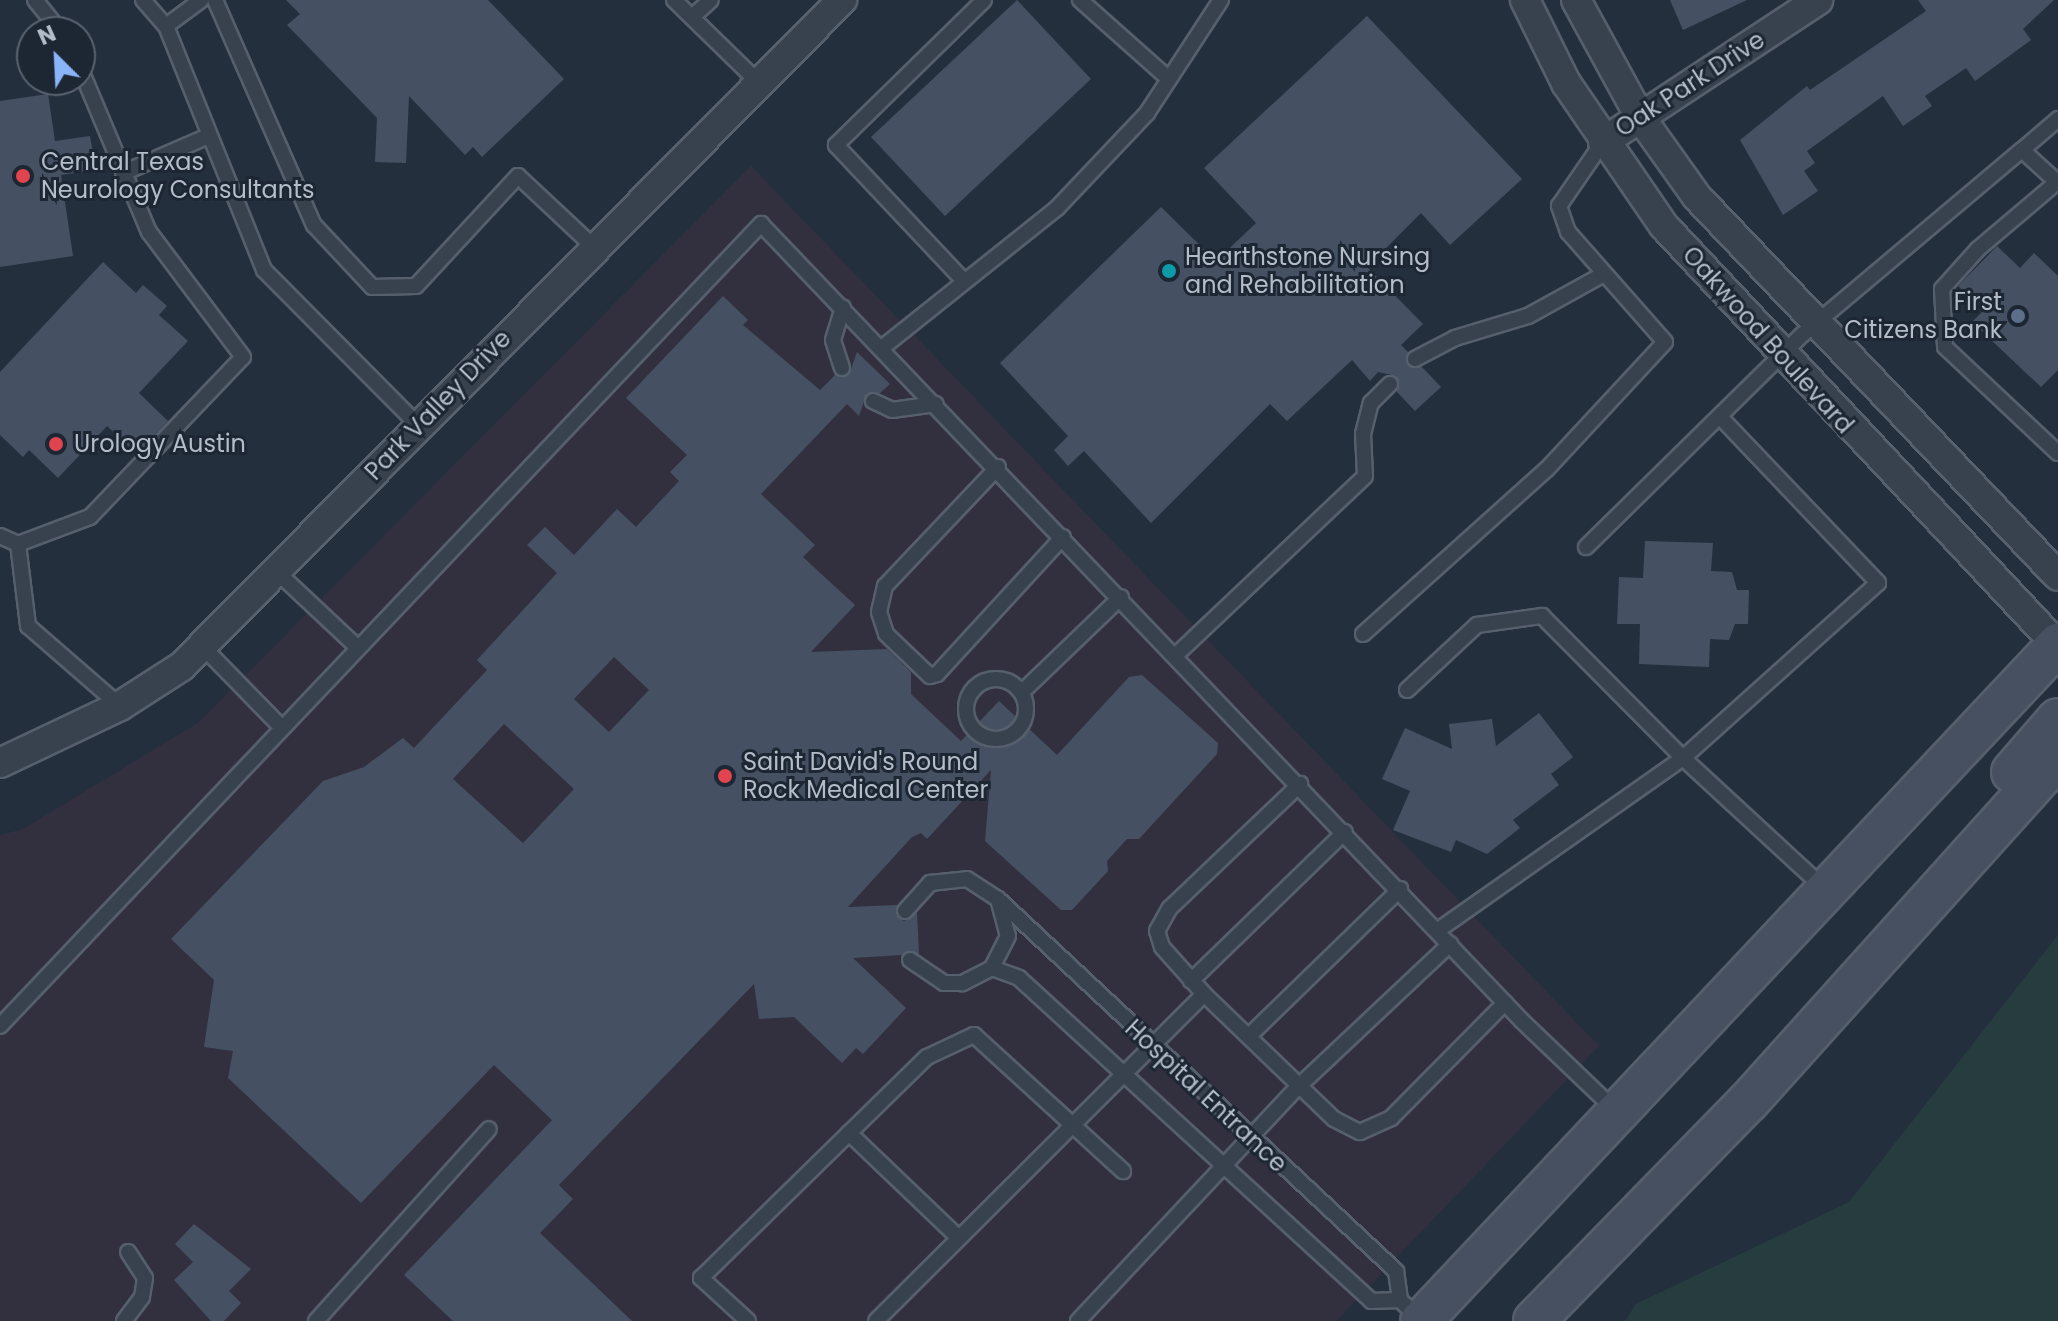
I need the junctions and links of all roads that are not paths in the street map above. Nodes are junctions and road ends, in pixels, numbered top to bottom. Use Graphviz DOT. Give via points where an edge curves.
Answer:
graph roads {
  1 [pos="35,0"];
  2 [pos="143,0"];
  3 [pos="201,0"];
  4 [pos="215,0"];
  5 [pos="674,0"];
  6 [pos="711,0"];
  7 [pos="842,0"];
  8 [pos="984,0"];
  9 [pos="1080,0"];
  10 [pos="1525,0"];
  11 [pos="1576,0"];
  12 [pos="1213,3"];
  13 [pos="1801,5"];
  14 [pos="48,16"];
  15 [pos="692,17"];
  16 [pos="166,26"];
  17 [pos="1169,79"];
  18 [pos="757,81"];
  19 [pos="91,96"];
  20 [pos="1640,117"];
  21 [pos="2058,119"];
  22 [pos="206,137"];
  23 [pos="1603,142"];
  24 [pos="2022,150"];
  25 [pos="123,173"];
  26 [pos="2058,182"];
  27 [pos="594,247"];
  28 [pos="1604,274"];
  29 [pos="964,281"];
  30 [pos="843,307"];
  31 [pos="1816,324"];
  32 [pos="883,347"];
  33 [pos="1782,354"];
  34 [pos="1415,359"];
  35 [pos="842,368"];
  36 [pos="1390,384"];
  37 [pos="873,401"];
  38 [pos="936,404"];
  39 [pos="1723,420"];
  40 [pos="418,425"];
  41 [pos="2057,453"];
  42 [pos="998,467"];
  43 [pos="0,536"];
  44 [pos="1063,537"];
  45 [pos="18,544"];
  46 [pos="1586,547"];
  47 [pos="277,572"];
  48 [pos="2058,576"];
  49 [pos="1121,597"];
  50 [pos="1363,634"];
  51 [pos="2058,645"];
  52 [pos="356,646"];
  53 [pos="203,647"];
  54 [pos="1176,655"];
  55 [pos="1407,690"];
  56 [pos="1022,692"];
  57 [pos="120,706"];
  58 [pos="2058,719"];
  59 [pos="280,726"];
  60 [pos="1683,758"];
  61 [pos="2058,758"];
  62 [pos="0,763"];
  63 [pos="1300,784"];
  64 [pos="1345,832"];
  65 [pos="1400,889"];
  66 [pos="1830,893"];
  67 [pos="998,899"];
  68 [pos="905,911"];
  69 [pos="1438,930"];
  70 [pos="1450,944"];
  71 [pos="910,960"];
  72 [pos="992,968"];
  73 [pos="1191,981"];
  74 [pos="1204,994"];
  75 [pos="1505,1003"];
  76 [pos="0,1026"];
  77 [pos="1249,1036"];
  78 [pos="1152,1044"];
  79 [pos="1123,1071"];
  80 [pos="1300,1085"];
  81 [pos="1748,1102"];
  82 [pos="1616,1111"];
  83 [pos="1071,1124"];
  84 [pos="489,1129"];
  85 [pos="849,1133"];
  86 [pos="1251,1139"];
  87 [pos="1225,1165"];
  88 [pos="1123,1171"];
  89 [pos="959,1238"];
  90 [pos="128,1252"];
  91 [pos="1416,1316"];
  92 [pos="124,1321"];
  93 [pos="316,1321"];
  94 [pos="748,1321"];
  95 [pos="876,1321"];
  96 [pos="1078,1321"];
  97 [pos="1534,1321"];
  1 -- 14 [label="lane"];
  2 -- 16 [label="lane"];
  3 -- 16 [label="lane"];
  4 -- 27 [label="lane" via="314,225 372,287 416,286 518,176"];
  5 -- 15 [label="lane"];
  6 -- 15 [label="lane"];
  7 -- 18 [label="street, Park Valley Drive"];
  8 -- 29 [label="lane" via="836,145"];
  9 -- 17 [label="lane"];
  10 -- 23 [label="street, Oakwood Boulevard"];
  11 -- 20 [label="street, Oakwood Boulevard"];
  12 -- 17 [label="lane"];
  13 -- 20 [label="street, Oak Park Drive"];
  15 -- 18 [label="lane"];
  16 -- 22 [label="lane"];
  17 -- 29 [label="lane" via="1147,113 1057,208"];
  18 -- 27 [label="street, Park Valley Drive"];
  19 -- 25 [label="lane"];
  20 -- 23 [label="street, Oak Park Drive"];
  20 -- 31 [label="street, Oakwood Boulevard" via="1697,197"];
  21 -- 24 [label="lane"];
  22 -- 25 [label="lane"];
  22 -- 40 [label="lane" via="264,270"];
  23 -- 28 [label="lane" via="1559,206 1568,232"];
  23 -- 33 [label="street, Oakwood Boulevard" via="1664,226"];
  24 -- 26 [label="lane"];
  24 -- 31 [label="lane"];
  25 -- 45 [label="lane" via="149,232 243,357 90,517"];
  26 -- 41 [label="lane" via="1978,249 1942,289 1945,347"];
  27 -- 40 [label="street, Park Valley Drive"];
  28 -- 34 [label="lane" via="1528,316 1455,338"];
  28 -- 50 [label="lane" via="1665,342 1547,469"];
  29 -- 32 [label="lane"];
  30 -- 32 [label="lane"];
  30 -- 35 [label="lane" via="833,340"];
  30 -- 52 [label="lane" via="761,224"];
  31 -- 33 [label="lane"];
  31 -- 48 [label="street, Oakwood Boulevard"];
  32 -- 38 [label="lane"];
  33 -- 39 [label="lane"];
  33 -- 51 [label="street, Oakwood Boulevard"];
  36 -- 54 [label="lane" via="1371,403 1365,476"];
  37 -- 38 [label="lane" via="892,410"];
  38 -- 42 [label="lane"];
  39 -- 46 [label="lane"];
  39 -- 60 [label="lane" via="1878,583"];
  40 -- 47 [label="street, Park Valley Drive"];
  42 -- 44 [label="lane"];
  42 -- 44 [label="lane" via="885,586 879,612 886,634 930,676 937,674"];
  43 -- 45 [label="lane"];
  44 -- 49 [label="lane"];
  45 -- 57 [label="lane" via="28,626"];
  47 -- 52 [label="lane"];
  47 -- 53 [label="street, Park Valley Drive"];
  49 -- 54 [label="lane"];
  49 -- 56 [label="lane"];
  51 -- 66 [label="main road"];
  52 -- 59 [label="lane"];
  53 -- 57 [label="street, Park Valley Drive"];
  53 -- 59 [label="lane"];
  54 -- 63 [label="lane"];
  55 -- 60 [label="lane" via="1477,625 1542,616"];
  56 -- 56 [label="lane" via="999,678 975,687 966,711 973,729 1001,739 1019,730 1027,711"];
  57 -- 62 [label="street, Park Valley Drive"];
  58 -- 81 [label="main road" via="1762,1048"];
  59 -- 76 [label="lane"];
  60 -- 66 [label="lane"];
  60 -- 69 [label="lane"];
  61 -- 81 [label="main road"];
  63 -- 64 [label="lane"];
  63 -- 73 [label="lane" via="1170,908 1157,931 1162,947"];
  64 -- 65 [label="lane"];
  64 -- 73 [label="lane"];
  65 -- 69 [label="lane"];
  65 -- 77 [label="lane"];
  66 -- 82 [label="main road"];
  67 -- 68 [label="lane, Hospital Entrance" via="985,886 948,878 915,895"];
  67 -- 72 [label="lane" via="1008,936"];
  67 -- 78 [label="lane, Hospital Entrance"];
  69 -- 70 [label="lane"];
  70 -- 75 [label="lane"];
  70 -- 80 [label="lane"];
  71 -- 72 [label="lane" via="944,983 962,983"];
  72 -- 79 [label="lane, Hospital Entrance" via="1019,978"];
  73 -- 74 [label="lane"];
  74 -- 77 [label="lane"];
  74 -- 78 [label="lane"];
  75 -- 80 [label="lane" via="1391,1118 1360,1132 1334,1119"];
  75 -- 82 [label="lane"];
  77 -- 80 [label="lane"];
  78 -- 79 [label="lane"];
  78 -- 86 [label="lane, Hospital Entrance"];
  79 -- 83 [label="lane"];
  79 -- 87 [label="lane, Hospital Entrance"];
  80 -- 86 [label="lane"];
  81 -- 97 [label="main road"];
  82 -- 91 [label="main road"];
  83 -- 85 [label="lane" via="974,1035 927,1057"];
  83 -- 88 [label="lane"];
  83 -- 89 [label="lane"];
  84 -- 93 [label="lane"];
  85 -- 89 [label="lane"];
  85 -- 94 [label="lane" via="701,1278"];
  86 -- 87 [label="lane"];
  86 -- 91 [label="lane, Hospital Entrance" via="1396,1271"];
  87 -- 91 [label="lane, Hospital Entrance" via="1371,1301"];
  87 -- 96 [label="lane"];
  89 -- 95 [label="lane"];
  90 -- 92 [label="lane" via="145,1278 142,1297"];
}
